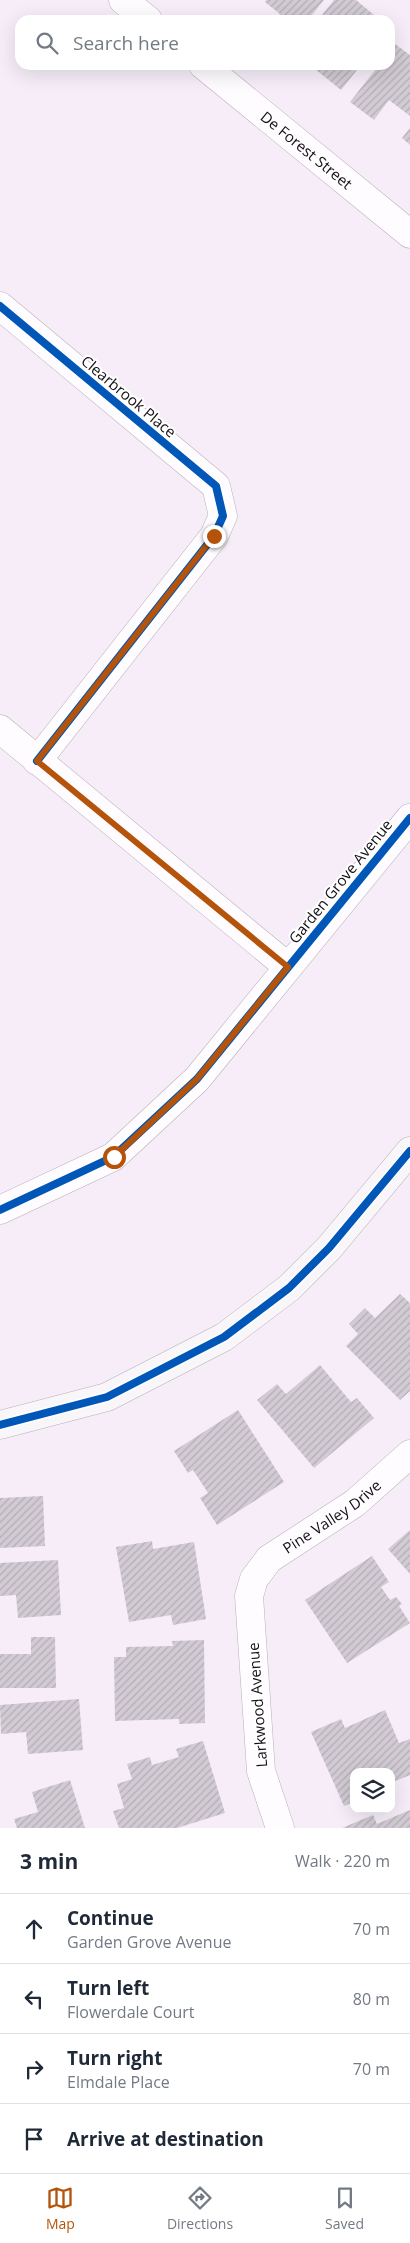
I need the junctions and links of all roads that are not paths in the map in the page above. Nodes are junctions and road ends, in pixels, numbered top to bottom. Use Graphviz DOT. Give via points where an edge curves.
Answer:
graph roads {
  1 [pos="124,0"];
  2 [pos="142,15"];
  3 [pos="209,70"];
  4 [pos="410,234"];
  5 [pos="0,306"];
  6 [pos="0,729"];
  7 [pos="37,761"];
  8 [pos="410,818"];
  9 [pos="288,967"];
  10 [pos="410,1151"];
  11 [pos="0,1210"];
  12 [pos="0,1425"];
  13 [pos="410,1454"];
  14 [pos="254,1579"];
  15 [pos="280,1828"];
  1 -- 2 [label="street"];
  3 -- 4 [label="street, De Forest Street"];
  5 -- 7 [label="street, Clearbrook Place" via="216,486 223,516 214,536"];
  6 -- 7 [label="street"];
  7 -- 9 [label="street"];
  8 -- 9 [label="street, Garden Grove Avenue"];
  9 -- 11 [label="street, Garden Grove Avenue" via="197,1079 114,1157"];
  10 -- 12 [label="street" via="329,1248 289,1288 224,1337 107,1397"];
  13 -- 14 [label="street, Pine Valley Drive" via="355,1503 269,1559"];
  14 -- 15 [label="street, Larkwood Avenue" via="249,1596 261,1770"];
}
